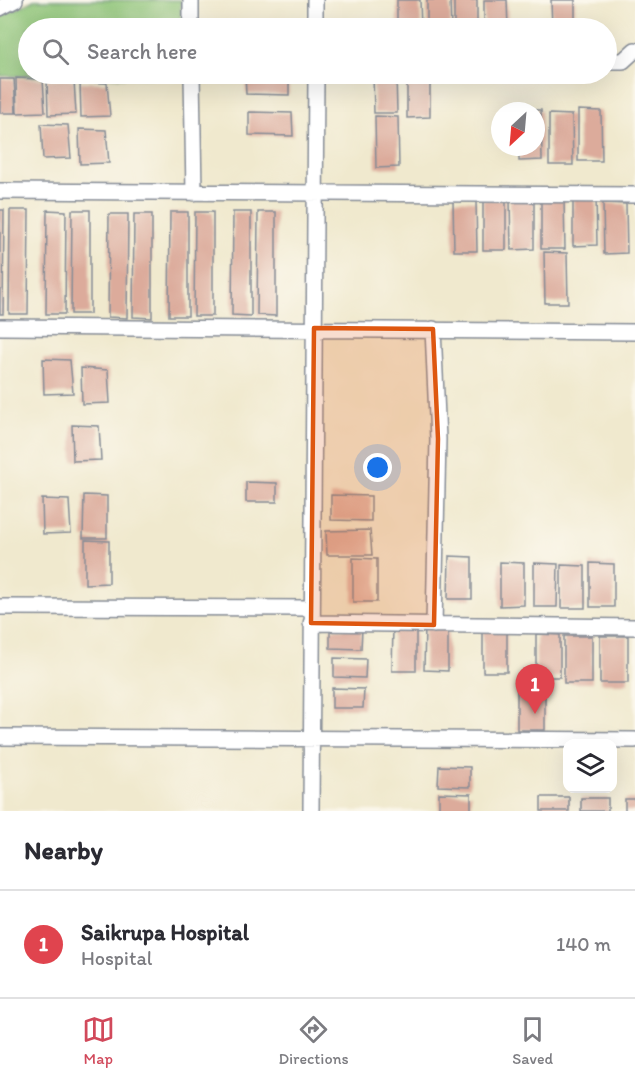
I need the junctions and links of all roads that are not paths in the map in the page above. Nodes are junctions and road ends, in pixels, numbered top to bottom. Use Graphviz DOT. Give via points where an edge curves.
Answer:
graph roads {
  1 [pos="15,0"];
  2 [pos="191,0"];
  3 [pos="315,0"];
  4 [pos="0,8"];
  5 [pos="191,18"];
  6 [pos="315,18"];
  7 [pos="635,50"];
  8 [pos="617,61"];
  9 [pos="192,84"];
  10 [pos="316,84"];
  11 [pos="0,191"];
  12 [pos="194,193"];
  13 [pos="313,194"];
  14 [pos="635,195"];
  15 [pos="0,327"];
  16 [pos="314,328"];
  17 [pos="434,329"];
  18 [pos="635,332"];
  19 [pos="0,607"];
  20 [pos="312,608"];
  21 [pos="311,623"];
  22 [pos="434,625"];
  23 [pos="635,627"];
  24 [pos="310,736"];
  25 [pos="0,737"];
  26 [pos="635,740"];
  27 [pos="311,811"];
  1 -- 4 [label="street"];
  2 -- 5 [label="street"];
  3 -- 6 [label="street"];
  7 -- 8 [label="street" via="623,61"];
  9 -- 12 [label="street"];
  10 -- 13 [label="street"];
  11 -- 12 [label="street"];
  12 -- 13 [label="street"];
  13 -- 14 [label="street"];
  13 -- 16 [label="street"];
  15 -- 16 [label="street"];
  16 -- 17 [label="street"];
  16 -- 20 [label="street"];
  17 -- 18 [label="street"];
  17 -- 22 [label="street" via="438,439"];
  19 -- 20 [label="street"];
  20 -- 21 [label="street"];
  21 -- 22 [label="street"];
  21 -- 24 [label="street"];
  22 -- 23 [label="street"];
  24 -- 25 [label="street"];
  24 -- 26 [label="street"];
  24 -- 27 [label="street"];
}
